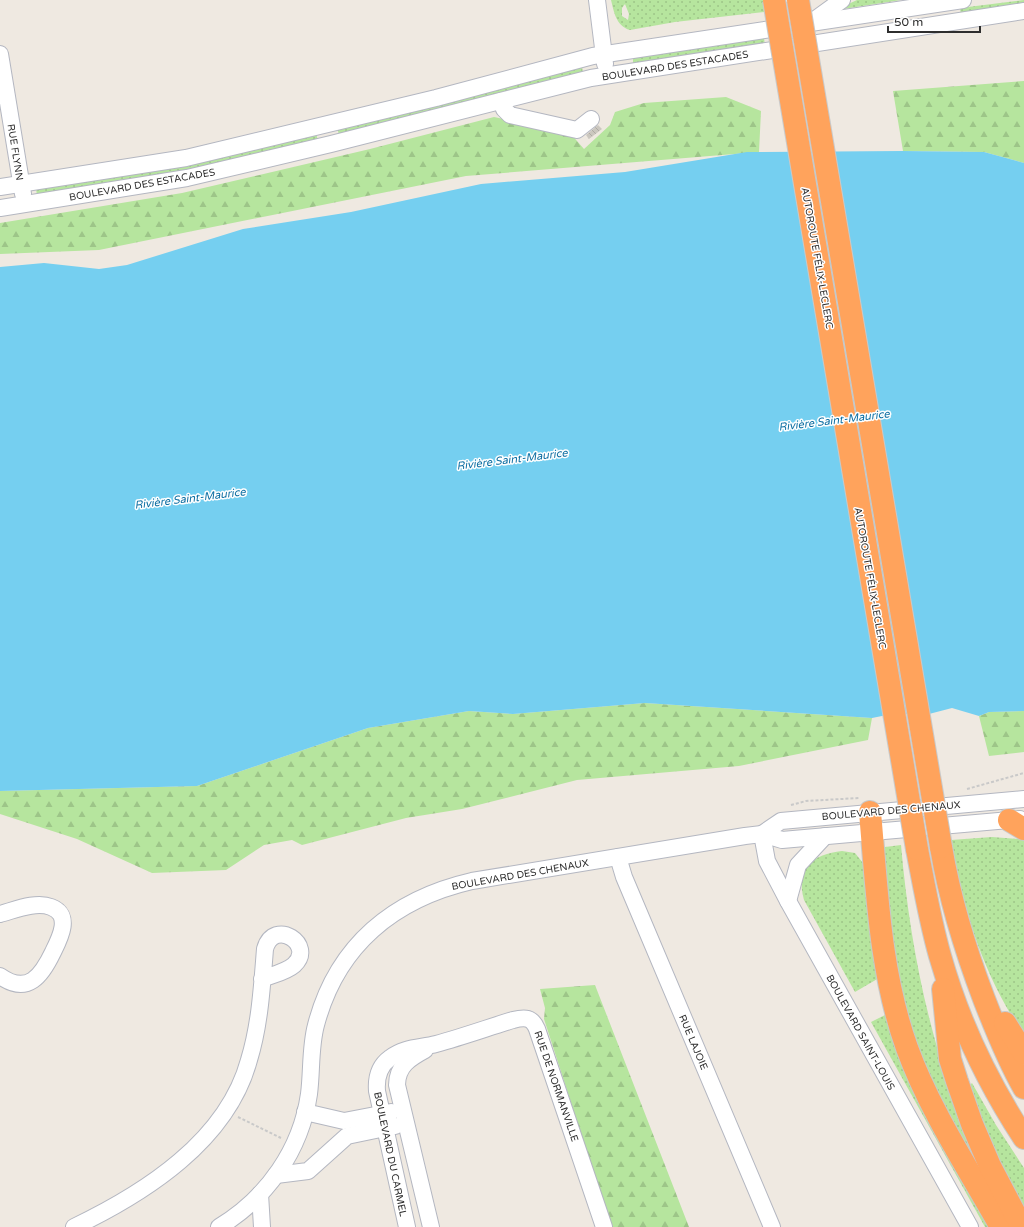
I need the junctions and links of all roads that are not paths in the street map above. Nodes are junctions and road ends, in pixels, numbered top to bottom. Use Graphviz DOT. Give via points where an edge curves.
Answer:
graph roads {
  1 [pos="597,0"];
  2 [pos="774,0"];
  3 [pos="798,0"];
  4 [pos="842,0"];
  5 [pos="963,0"];
  6 [pos="929,3"];
  7 [pos="1024,12"];
  8 [pos="812,22"];
  9 [pos="933,26"];
  10 [pos="0,54"];
  11 [pos="603,54"];
  12 [pos="606,75"];
  13 [pos="501,101"];
  14 [pos="591,119"];
  15 [pos="326,125"];
  16 [pos="331,144"];
  17 [pos="21,184"];
  18 [pos="0,187"];
  19 [pos="24,204"];
  20 [pos="0,208"];
  21 [pos="1024,799"];
  22 [pos="871,822"];
  23 [pos="1019,822"];
  24 [pos="762,834"];
  25 [pos="825,836"];
  26 [pos="618,857"];
  27 [pos="788,901"];
  28 [pos="0,914"];
  29 [pos="940,958"];
  30 [pos="974,975"];
  31 [pos="0,976"];
  32 [pos="262,979"];
  33 [pos="435,1044"];
  34 [pos="1024,1053"];
  35 [pos="387,1060"];
  36 [pos="401,1069"];
  37 [pos="1024,1088"];
  38 [pos="306,1112"];
  39 [pos="404,1116"];
  40 [pos="383,1121"];
  41 [pos="1024,1138"];
  42 [pos="276,1175"];
  43 [pos="260,1194"];
  44 [pos="74,1227"];
  45 [pos="218,1227"];
  46 [pos="262,1227"];
  47 [pos="407,1227"];
  48 [pos="431,1227"];
  49 [pos="604,1227"];
  50 [pos="772,1227"];
  51 [pos="970,1227"];
  52 [pos="1001,1227"];
  53 [pos="1022,1227"];
  1 -- 11 [label="street"];
  2 -- 29 [label="highway, AUTOROUTE FÉLIX-LECLERC, bridge" via="918,849"];
  3 -- 30 [label="highway, bridge" via="941,847 954,910"];
  4 -- 8 [label="street"];
  5 -- 6 [label="street, BOULEVARD DES ESTACADES"];
  6 -- 8 [label="street, BOULEVARD DES ESTACADES"];
  6 -- 9 [label="street"];
  7 -- 9 [label="street, BOULEVARD DES ESTACADES"];
  8 -- 11 [label="street, BOULEVARD DES ESTACADES"];
  9 -- 12 [label="street, BOULEVARD DES ESTACADES"];
  10 -- 17 [label="street, RUE FLYNN"];
  11 -- 12 [label="street"];
  11 -- 15 [label="street, BOULEVARD DES ESTACADES"];
  12 -- 13 [label="street, BOULEVARD DES ESTACADES"];
  13 -- 14 [label="street" via="504,110 510,115 580,135"];
  13 -- 16 [label="street, BOULEVARD DES ESTACADES"];
  15 -- 16 [label="street"];
  15 -- 17 [label="street, BOULEVARD DES ESTACADES" via="175,161"];
  16 -- 19 [label="street, BOULEVARD DES ESTACADES" via="187,178"];
  17 -- 18 [label="street, BOULEVARD DES ESTACADES"];
  17 -- 19 [label="street, RUE FLYNN"];
  19 -- 20 [label="street, BOULEVARD DES ESTACADES"];
  21 -- 22 [label="street, BOULEVARD DES CHENAUX"];
  22 -- 23 [label="street, BOULEVARD DES CHENAUX"];
  22 -- 24 [label="street, BOULEVARD DES CHENAUX" via="779,821"];
  22 -- 25 [label="street, BOULEVARD DES CHENAUX"];
  22 -- 52 [label="highway" via="886,965 904,1040 925,1089"];
  24 -- 25 [label="street, BOULEVARD DES CHENAUX" via="782,840"];
  24 -- 26 [label="street, BOULEVARD DES CHENAUX"];
  24 -- 27 [label="street, BOULEVARD SAINT-LOUIS" via="767,861"];
  25 -- 27 [label="street" via="798,865"];
  26 -- 38 [label="street, BOULEVARD DES CHENAUX" via="472,880 449,886 419,898 383,920 352,951 327,993 315,1031"];
  26 -- 50 [label="street, RUE LAJOIE" via="624,877"];
  27 -- 51 [label="street, BOULEVARD SAINT-LOUIS"];
  28 -- 31 [label="street" via="36,905 50,906 59,912 63,926 52,955 39,976 30,982 21,983"];
  29 -- 41 [label="highway, AUTOROUTE FÉLIX-LECLERC" via="976,1052 996,1092"];
  29 -- 53 [label="highway" via="950,1059 976,1135"];
  30 -- 34 [label="highway"];
  30 -- 37 [label="highway"];
  32 -- 44 [label="street" via="249,1061 226,1111 209,1132 166,1172 138,1192"];
  33 -- 35 [label="street, RUE DE NORMANVILLE" via="406,1049"];
  33 -- 36 [label="street, RUE DE NORMANVILLE" via="411,1058"];
  33 -- 49 [label="street, RUE DE NORMANVILLE" via="513,1020 525,1018 532,1021 568,1116"];
  35 -- 40 [label="street, BOULEVARD DU CARMEL" via="379,1072 376,1084"];
  36 -- 39 [label="street, BOULEVARD DU CARMEL" via="397,1085"];
  38 -- 40 [label="street" via="344,1121"];
  38 -- 42 [label="street, BOULEVARD DES CHENAUX" via="294,1146"];
  39 -- 40 [label="street"];
  39 -- 48 [label="street, BOULEVARD DU CARMEL"];
  40 -- 42 [label="street" via="347,1136 308,1171"];
  40 -- 47 [label="street, BOULEVARD DU CARMEL"];
  42 -- 43 [label="street, BOULEVARD DES CHENAUX"];
  43 -- 45 [label="street, BOULEVARD DES CHENAUX"];
  43 -- 46 [label="street"];
}
